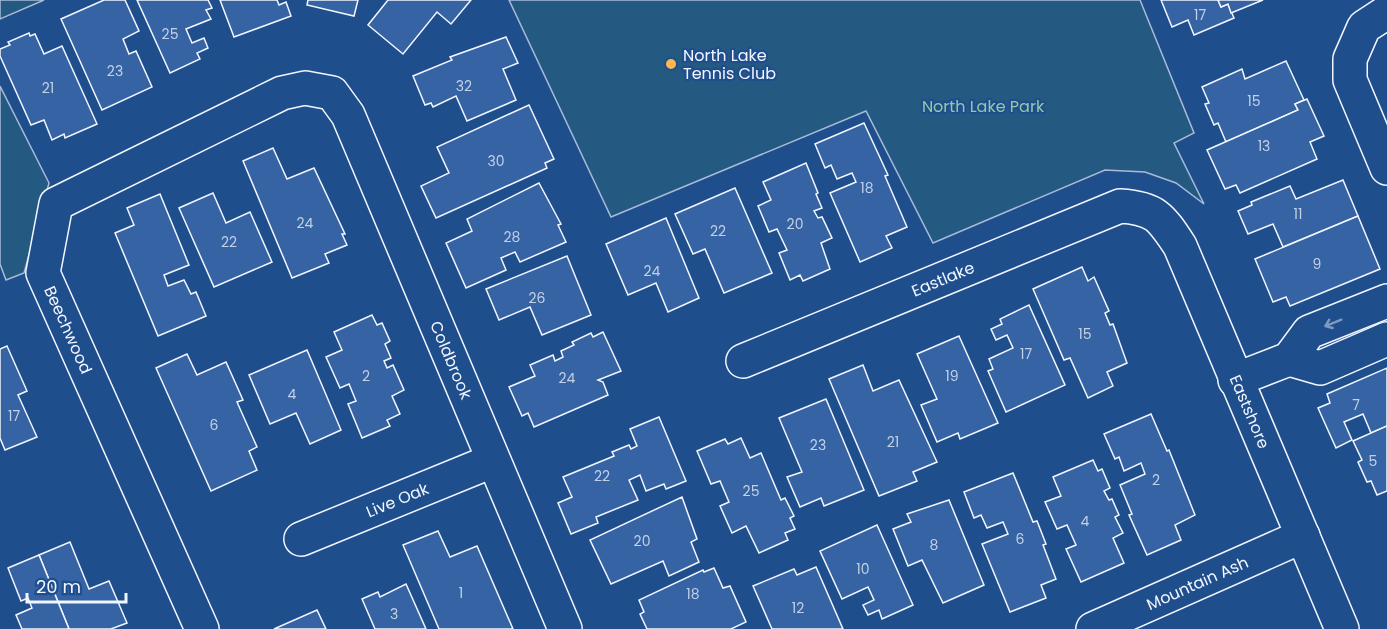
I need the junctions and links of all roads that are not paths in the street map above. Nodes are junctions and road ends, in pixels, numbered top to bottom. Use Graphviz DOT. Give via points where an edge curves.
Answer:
graph roads {
  1 [pos="1387,12"];
  2 [pos="332,93"];
  3 [pos="1387,168"];
  4 [pos="1143,207"];
  5 [pos="1387,301"];
  6 [pos="1387,339"];
  7 [pos="1289,359"];
  8 [pos="743,361"];
  9 [pos="1236,380"];
  10 [pos="492,461"];
  11 [pos="1303,536"];
  12 [pos="301,539"];
  13 [pos="202,629"];
  14 [pos="565,629"];
  15 [pos="1093,629"];
  16 [pos="1342,629"];
  1 -- 3 [label="street" via="1364,27 1350,59 1350,80"];
  2 -- 10 [label="street, Coldbrook" via="348,115"];
  2 -- 13 [label="street, Beechwood" via="305,88 282,93 56,204 43,273"];
  4 -- 8 [label="street, Eastlake" via="1120,206"];
  4 -- 9 [label="street, Eastshore" via="1165,223 1179,246"];
  5 -- 7 [label="street, one-way" via="1309,332"];
  6 -- 7 [label="street" via="1320,368"];
  7 -- 9 [label="street"];
  9 -- 11 [label="street, Eastshore"];
  10 -- 12 [label="street, Live Oak"];
  10 -- 14 [label="street, Coldbrook"];
  11 -- 15 [label="street, Mountain Ash"];
  11 -- 16 [label="street, Eastshore"];
}
